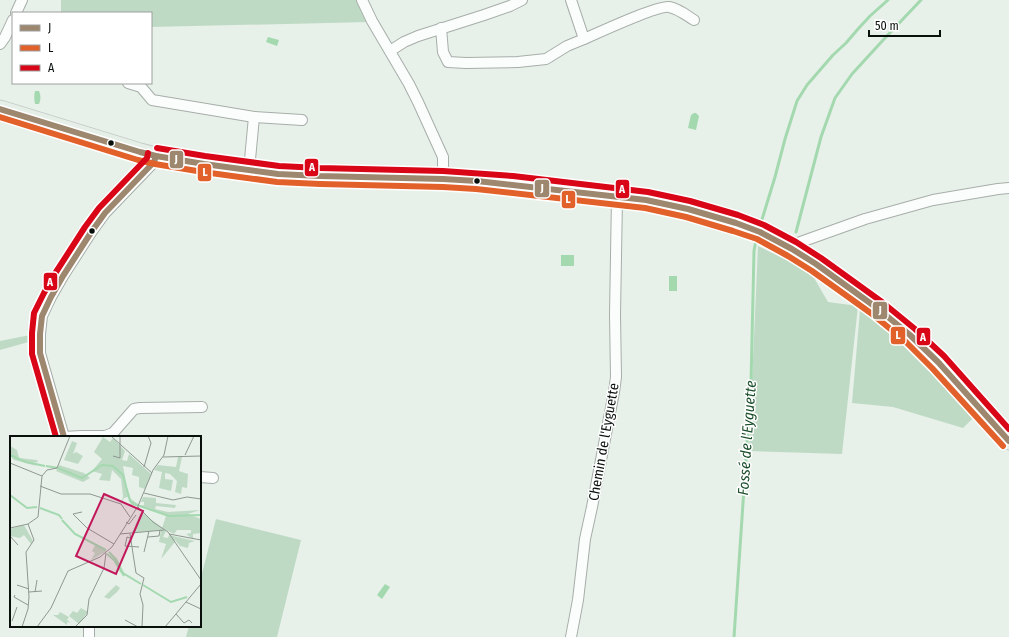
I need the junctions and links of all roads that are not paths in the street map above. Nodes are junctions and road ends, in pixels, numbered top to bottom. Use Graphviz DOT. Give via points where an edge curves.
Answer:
graph roads {
  1 [pos="22,0"];
  2 [pos="362,0"];
  3 [pos="522,0"];
  4 [pos="571,0"];
  5 [pos="16,12"];
  6 [pos="694,20"];
  7 [pos="12,22"];
  8 [pos="441,28"];
  9 [pos="584,38"];
  10 [pos="0,44"];
  11 [pos="390,51"];
  12 [pos="131,84"];
  13 [pos="0,109"];
  14 [pos="254,117"];
  15 [pos="302,120"];
  16 [pos="156,156"];
  17 [pos="249,170"];
  18 [pos="443,179"];
  19 [pos="1009,188"];
  20 [pos="617,197"];
  21 [pos="792,249"];
  22 [pos="202,407"];
  23 [pos="64,436"];
  24 [pos="81,436"];
  25 [pos="105,436"];
  26 [pos="105,436"];
  27 [pos="1009,441"];
  28 [pos="201,477"];
  29 [pos="213,478"];
  30 [pos="571,637"];
  1 -- 5 [label="street"];
  2 -- 11 [label="street"];
  3 -- 8 [label="street"];
  4 -- 9 [label="street"];
  6 -- 9 [label="street" via="668,6"];
  7 -- 10 [label="street"];
  8 -- 9 [label="street" via="443,52 448,62 518,62 546,59"];
  8 -- 11 [label="street" via="404,42"];
  11 -- 18 [label="street" via="409,84 441,152"];
  12 -- 14 [label="street" via="141,87 152,100"];
  13 -- 16 [label="main road"];
  14 -- 15 [label="street"];
  14 -- 17 [label="street"];
  16 -- 17 [label="main road"];
  16 -- 23 [label="street" via="154,162 105,213 92,231 42,316 40,353"];
  17 -- 18 [label="main road" via="320,176"];
  18 -- 20 [label="main road" via="477,180"];
  19 -- 21 [label="street" via="933,200 865,219 796,244"];
  20 -- 21 [label="main road" via="646,200 701,212 760,232"];
  20 -- 30 [label="street, Chemin de l'Eyguette" via="616,377 585,539"];
  21 -- 27 [label="main road" via="816,264 910,335 938,362"];
  22 -- 26 [label="street" via="140,408 134,410 113,433"];
  24 -- 25 [label="street"];
  28 -- 29 [label="street"];
}
